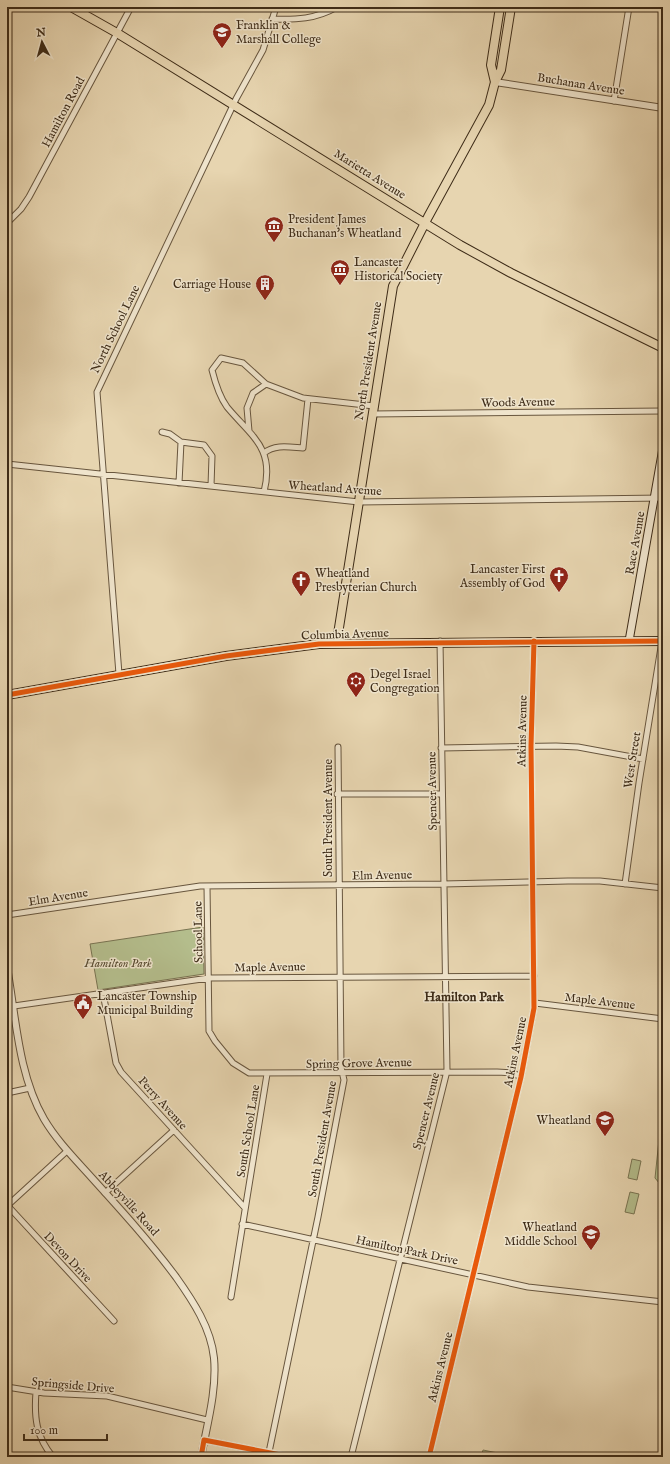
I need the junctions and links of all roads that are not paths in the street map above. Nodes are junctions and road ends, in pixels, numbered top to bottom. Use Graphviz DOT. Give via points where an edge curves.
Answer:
graph roads {
  1 [pos="71,7"];
  2 [pos="131,7"];
  3 [pos="276,7"];
  4 [pos="337,7"];
  5 [pos="500,7"];
  6 [pos="511,7"];
  7 [pos="629,7"];
  8 [pos="272,19"];
  9 [pos="117,33"];
  10 [pos="495,82"];
  11 [pos="614,101"];
  12 [pos="234,104"];
  13 [pos="663,108"];
  14 [pos="7,223"];
  15 [pos="424,223"];
  16 [pos="663,348"];
  17 [pos="266,384"];
  18 [pos="308,399"];
  19 [pos="373,410"];
  20 [pos="663,411"];
  21 [pos="162,432"];
  22 [pos="249,432"];
  23 [pos="181,442"];
  24 [pos="663,448"];
  25 [pos="264,453"];
  26 [pos="7,464"];
  27 [pos="103,474"];
  28 [pos="178,483"];
  29 [pos="211,486"];
  30 [pos="264,492"];
  31 [pos="654,498"];
  32 [pos="663,498"];
  33 [pos="359,502"];
  34 [pos="440,641"];
  35 [pos="534,641"];
  36 [pos="629,641"];
  37 [pos="662,641"];
  38 [pos="340,643"];
  39 [pos="119,674"];
  40 [pos="7,695"];
  41 [pos="531,746"];
  42 [pos="338,747"];
  43 [pos="441,748"];
  44 [pos="642,759"];
  45 [pos="337,794"];
  46 [pos="442,794"];
  47 [pos="533,882"];
  48 [pos="443,884"];
  49 [pos="625,884"];
  50 [pos="207,886"];
  51 [pos="338,886"];
  52 [pos="663,888"];
  53 [pos="7,915"];
  54 [pos="7,967"];
  55 [pos="340,976"];
  56 [pos="534,976"];
  57 [pos="445,977"];
  58 [pos="208,978"];
  59 [pos="103,993"];
  60 [pos="534,1003"];
  61 [pos="10,1006"];
  62 [pos="663,1019"];
  63 [pos="447,1071"];
  64 [pos="343,1073"];
  65 [pos="267,1074"];
  66 [pos="522,1077"];
  67 [pos="30,1088"];
  68 [pos="7,1093"];
  69 [pos="174,1130"];
  70 [pos="67,1151"];
  71 [pos="105,1193"];
  72 [pos="7,1206"];
  73 [pos="245,1208"];
  74 [pos="242,1224"];
  75 [pos="312,1239"];
  76 [pos="400,1258"];
  77 [pos="473,1275"];
  78 [pos="231,1297"];
  79 [pos="663,1302"];
  80 [pos="114,1321"];
  81 [pos="7,1387"];
  82 [pos="36,1392"];
  83 [pos="208,1420"];
  84 [pos="204,1440"];
  85 [pos="268,1455"];
  86 [pos="53,1457"];
  87 [pos="201,1457"];
  88 [pos="291,1457"];
  89 [pos="351,1457"];
  90 [pos="428,1457"];
  1 -- 9 [label="main road, Marietta Avenue"];
  2 -- 9 [label="street, Hamilton Road"];
  3 -- 8 [label="street, North School Lane"];
  4 -- 8 [label="street" via="324,14 304,19"];
  5 -- 10 [label="main road, North President Avenue" via="491,62"];
  6 -- 10 [label="main road, North President Avenue" via="501,70"];
  7 -- 11 [label="street"];
  8 -- 12 [label="street, North School Lane" via="263,50"];
  9 -- 12 [label="main road, Marietta Avenue"];
  9 -- 14 [label="street, Hamilton Road" via="29,197"];
  10 -- 11 [label="street, Buchanan Avenue"];
  10 -- 15 [label="main road, North President Avenue" via="485,114"];
  11 -- 13 [label="street, Buchanan Avenue"];
  12 -- 15 [label="main road, Marietta Avenue"];
  12 -- 27 [label="street, North School Lane" via="98,387 96,396"];
  15 -- 16 [label="main road, Marietta Avenue" via="510,273"];
  15 -- 19 [label="main road, North President Avenue" via="393,286"];
  17 -- 18 [label="street, Woods Avenue"];
  17 -- 22 [label="street" via="253,393 247,408"];
  17 -- 22 [label="street" via="243,363 221,358 212,370 226,405"];
  18 -- 19 [label="street, Woods Avenue"];
  18 -- 25 [label="street" via="303,448 282,446 270,448"];
  19 -- 20 [label="street, Woods Avenue"];
  19 -- 33 [label="main road, North President Avenue"];
  21 -- 23 [label="street"];
  22 -- 25 [label="street"];
  23 -- 28 [label="street"];
  23 -- 29 [label="street" via="204,445 212,456"];
  24 -- 31 [label="main road, Race Avenue"];
  25 -- 30 [label="street" via="267,471"];
  26 -- 27 [label="street, Wheatland Avenue"];
  27 -- 28 [label="street, Wheatland Avenue"];
  27 -- 39 [label="street, North School Lane"];
  28 -- 29 [label="street, Wheatland Avenue"];
  29 -- 30 [label="street, Wheatland Avenue"];
  30 -- 33 [label="street, Wheatland Avenue"];
  31 -- 32 [label="street, Wheatland Avenue"];
  31 -- 33 [label="street, Wheatland Avenue"];
  31 -- 36 [label="main road, Race Avenue"];
  33 -- 38 [label="main road, North President Avenue" via="338,634"];
  34 -- 35 [label="main road, Columbia Avenue"];
  34 -- 38 [label="main road, Columbia Avenue"];
  34 -- 43 [label="street, Spencer Avenue"];
  35 -- 36 [label="main road, Columbia Avenue"];
  35 -- 41 [label="street, Atkins Avenue"];
  36 -- 37 [label="main road, Columbia Avenue"];
  37 -- 44 [label="street, West Street"];
  38 -- 39 [label="main road, Columbia Avenue" via="261,651"];
  39 -- 40 [label="main road, Columbia Avenue"];
  41 -- 43 [label="street"];
  41 -- 44 [label="street" via="578,747"];
  41 -- 47 [label="street, Atkins Avenue"];
  42 -- 45 [label="street, South President Avenue"];
  43 -- 46 [label="street, Spencer Avenue"];
  44 -- 49 [label="street, West Street"];
  45 -- 46 [label="street"];
  45 -- 51 [label="street, South President Avenue"];
  46 -- 48 [label="street, Spencer Avenue"];
  47 -- 48 [label="street, Elm Avenue"];
  47 -- 49 [label="street, Elm Avenue" via="568,880"];
  47 -- 56 [label="street, Atkins Avenue"];
  48 -- 51 [label="street, Elm Avenue"];
  48 -- 57 [label="street, Spencer Avenue"];
  49 -- 52 [label="street, Elm Avenue"];
  50 -- 51 [label="street, Elm Avenue"];
  50 -- 53 [label="street, Elm Avenue"];
  50 -- 58 [label="street, School Lane"];
  51 -- 55 [label="street, South President Avenue"];
  54 -- 61 [label="street, Abbeyville Road"];
  55 -- 57 [label="street, Maple Avenue"];
  55 -- 58 [label="street, Maple Avenue"];
  55 -- 64 [label="street, South President Avenue"];
  56 -- 57 [label="street, Maple Avenue"];
  56 -- 60 [label="street, Atkins Avenue"];
  57 -- 63 [label="street, Spencer Avenue"];
  58 -- 59 [label="street, Maple Avenue"];
  58 -- 65 [label="street, South School Lane" via="208,1021 211,1035 240,1069 248,1073"];
  59 -- 61 [label="street, Maple Avenue"];
  59 -- 69 [label="street, Perry Avenue" via="116,1063 121,1072"];
  60 -- 62 [label="street, Maple Avenue"];
  60 -- 66 [label="street, Atkins Avenue"];
  61 -- 67 [label="street, Abbeyville Road"];
  63 -- 64 [label="street, Spring Grove Avenue"];
  63 -- 66 [label="street, Spring Grove Avenue" via="504,1072"];
  63 -- 76 [label="street, Spencer Avenue"];
  64 -- 65 [label="street, Spring Grove Avenue"];
  64 -- 75 [label="street, South President Avenue" via="335,1130"];
  65 -- 73 [label="street, South School Lane"];
  66 -- 77 [label="street, Atkins Avenue"];
  67 -- 68 [label="street"];
  67 -- 70 [label="street, Abbeyville Road" via="44,1119"];
  69 -- 71 [label="street"];
  69 -- 73 [label="street, Perry Avenue"];
  70 -- 71 [label="street, Abbeyville Road"];
  70 -- 72 [label="street"];
  71 -- 83 [label="street, Abbeyville Road" via="156,1250 185,1289 204,1322 215,1369"];
  72 -- 80 [label="street, Devon Drive"];
  73 -- 74 [label="street, South School Lane"];
  74 -- 75 [label="street, Hamilton Park Drive"];
  74 -- 78 [label="street, South School Lane"];
  75 -- 76 [label="street, Hamilton Park Drive"];
  75 -- 85 [label="street, South President Avenue"];
  76 -- 77 [label="street, Hamilton Park Drive"];
  76 -- 89 [label="street, Spencer Avenue"];
  77 -- 79 [label="street, Hamilton Park Drive" via="528,1287"];
  77 -- 90 [label="street, Atkins Avenue"];
  81 -- 82 [label="street, Springside Drive"];
  82 -- 83 [label="street, Springside Drive" via="107,1396"];
  82 -- 86 [label="street" via="36,1425"];
  83 -- 84 [label="street, Abbeyville Road"];
  84 -- 85 [label="street"];
  84 -- 87 [label="street, Abbeyville Road"];
  85 -- 88 [label="street"];
}
